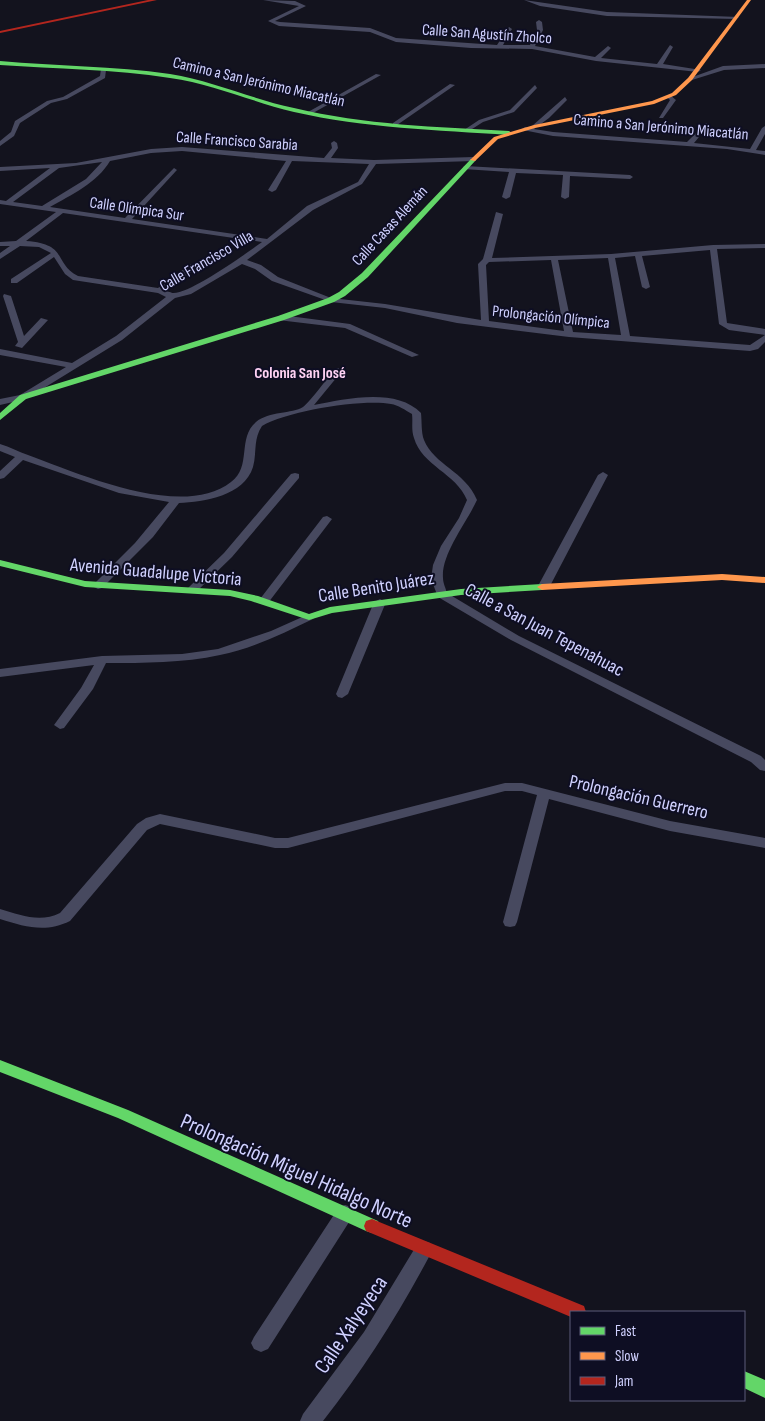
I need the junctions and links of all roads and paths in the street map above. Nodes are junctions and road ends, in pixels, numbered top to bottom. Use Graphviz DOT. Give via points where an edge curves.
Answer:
graph roads {
  1 [pos="156,0"];
  2 [pos="266,0"];
  3 [pos="528,0"];
  4 [pos="749,0"];
  5 [pos="736,17"];
  6 [pos="539,22"];
  7 [pos="509,28"];
  8 [pos="347,29"];
  9 [pos="2,31"];
  10 [pos="339,33"];
  11 [pos="499,46"];
  12 [pos="532,47"];
  13 [pos="670,47"];
  14 [pos="608,48"];
  15 [pos="596,59"];
  16 [pos="0,62"];
  17 [pos="658,66"];
  18 [pos="765,66"];
  19 [pos="104,70"];
  20 [pos="698,70"];
  21 [pos="378,74"];
  22 [pos="690,80"];
  23 [pos="452,85"];
  24 [pos="535,87"];
  25 [pos="670,97"];
  26 [pos="566,99"];
  27 [pos="311,112"];
  28 [pos="661,117"];
  29 [pos="395,124"];
  30 [pos="706,125"];
  31 [pos="529,128"];
  32 [pos="765,128"];
  33 [pos="468,130"];
  34 [pos="510,133"];
  35 [pos="334,143"];
  36 [pos="0,144"];
  37 [pos="689,144"];
  38 [pos="753,150"];
  39 [pos="765,153"];
  40 [pos="290,159"];
  41 [pos="474,159"];
  42 [pos="107,160"];
  43 [pos="326,160"];
  44 [pos="374,162"];
  45 [pos="56,167"];
  46 [pos="465,168"];
  47 [pos="0,169"];
  48 [pos="174,170"];
  49 [pos="513,170"];
  50 [pos="567,173"];
  51 [pos="630,177"];
  52 [pos="272,190"];
  53 [pos="506,197"];
  54 [pos="565,197"];
  55 [pos="4,203"];
  56 [pos="44,208"];
  57 [pos="62,211"];
  58 [pos="499,214"];
  59 [pos="127,220"];
  60 [pos="269,241"];
  61 [pos="0,244"];
  62 [pos="18,244"];
  63 [pos="765,246"];
  64 [pos="713,247"];
  65 [pos="765,253"];
  66 [pos="54,254"];
  67 [pos="638,254"];
  68 [pos="611,256"];
  69 [pos="0,257"];
  70 [pos="554,258"];
  71 [pos="488,260"];
  72 [pos="241,261"];
  73 [pos="194,266"];
  74 [pos="14,281"];
  75 [pos="646,286"];
  76 [pos="160,291"];
  77 [pos="7,296"];
  78 [pos="172,296"];
  79 [pos="331,300"];
  80 [pos="281,318"];
  81 [pos="44,320"];
  82 [pos="485,323"];
  83 [pos="765,332"];
  84 [pos="569,334"];
  85 [pos="765,337"];
  86 [pos="626,339"];
  87 [pos="22,342"];
  88 [pos="0,352"];
  89 [pos="12,354"];
  90 [pos="415,355"];
  91 [pos="74,366"];
  92 [pos="338,370"];
  93 [pos="23,397"];
  94 [pos="0,402"];
  95 [pos="305,410"];
  96 [pos="0,417"];
  97 [pos="1,448"];
  98 [pos="21,456"];
  99 [pos="603,474"];
  100 [pos="0,476"];
  101 [pos="294,476"];
  102 [pos="176,500"];
  103 [pos="327,518"];
  104 [pos="0,562"];
  105 [pos="765,580"];
  106 [pos="98,586"];
  107 [pos="544,586"];
  108 [pos="192,590"];
  109 [pos="442,595"];
  110 [pos="264,601"];
  111 [pos="380,602"];
  112 [pos="309,616"];
  113 [pos="102,660"];
  114 [pos="0,673"];
  115 [pos="342,694"];
  116 [pos="60,726"];
  117 [pos="765,767"];
  118 [pos="544,794"];
  119 [pos="765,843"];
  120 [pos="0,914"];
  121 [pos="510,922"];
  122 [pos="0,1066"];
  123 [pos="345,1214"];
  124 [pos="424,1249"];
  125 [pos="576,1311"];
  126 [pos="261,1343"];
  127 [pos="745,1379"];
  128 [pos="765,1389"];
  129 [pos="310,1421"];
  1 -- 9 [label="street"];
  2 -- 8 [label="street, Calle San Agustín Zholco" via="302,4 271,21 279,24"];
  3 -- 5 [label="street" via="598,13"];
  4 -- 5 [label="street, Calle Casas Alemán"];
  5 -- 20 [label="street, Calle Casas Alemán"];
  6 -- 12 [label="street" via="540,30"];
  7 -- 11 [label="street"];
  8 -- 10 [label="street"];
  8 -- 11 [label="street, Calle San Agustín Zholco" via="378,32 385,39"];
  11 -- 12 [label="street, Calle San Agustín Zholco"];
  12 -- 15 [label="street, Calle San Agustín Zholco"];
  13 -- 17 [label="street"];
  14 -- 15 [label="street"];
  15 -- 17 [label="street, Calle San Agustín Zholco"];
  16 -- 19 [label="street, Camino a San Jerónimo Miacatlán"];
  17 -- 20 [label="street, Calle San Agustín Zholco"];
  18 -- 22 [label="street" via="723,68"];
  19 -- 27 [label="street, Camino a San Jerónimo Miacatlán" via="194,80"];
  19 -- 36 [label="street" via="103,77 65,98 49,102 18,122 9,138"];
  20 -- 22 [label="street, Calle Casas Alemán"];
  21 -- 27 [label="street"];
  22 -- 25 [label="street, Calle Casas Alemán"];
  23 -- 29 [label="street"];
  24 -- 33 [label="street" via="512,111 481,120"];
  25 -- 28 [label="street" via="673,100"];
  25 -- 31 [label="street, Calle Casas Alemán"];
  26 -- 31 [label="street" via="548,117"];
  27 -- 29 [label="street, Camino a San Jerónimo Miacatlán"];
  29 -- 33 [label="street, Camino a San Jerónimo Miacatlán"];
  30 -- 37 [label="street"];
  31 -- 34 [label="street, Calle Casas Alemán"];
  31 -- 37 [label="street, Camino a San Jerónimo Miacatlán" via="553,134"];
  32 -- 38 [label="street"];
  33 -- 34 [label="street, Camino a San Jerónimo Miacatlán"];
  34 -- 41 [label="street, Calle Casas Alemán" via="496,138"];
  35 -- 43 [label="street" via="335,148"];
  37 -- 38 [label="street, Camino a San Jerónimo Miacatlán"];
  38 -- 39 [label="street, Camino a San Jerónimo Miacatlán"];
  40 -- 42 [label="street, Calle Francisco Sarabia" via="182,148"];
  40 -- 43 [label="street, Calle Francisco Sarabia"];
  40 -- 52 [label="street"];
  41 -- 44 [label="street, Calle Francisco Sarabia"];
  41 -- 46 [label="street, Calle Casas Alemán"];
  42 -- 45 [label="street, Calle Francisco Sarabia"];
  42 -- 56 [label="street" via="96,174"];
  43 -- 44 [label="street, Calle Francisco Sarabia"];
  44 -- 60 [label="street, Calle Francisco Villa" via="360,183 310,208"];
  45 -- 47 [label="street, Calle Francisco Sarabia"];
  45 -- 55 [label="street"];
  46 -- 49 [label="street"];
  46 -- 79 [label="street, Calle Casas Alemán" via="365,275"];
  48 -- 59 [label="street"];
  49 -- 50 [label="street"];
  49 -- 53 [label="street"];
  50 -- 51 [label="street"];
  50 -- 54 [label="street"];
  55 -- 56 [label="street, Calle Olímpica Sur"];
  56 -- 57 [label="street, Calle Olímpica Sur"];
  57 -- 59 [label="street, Calle Olímpica Sur"];
  57 -- 62 [label="street"];
  58 -- 71 [label="street"];
  59 -- 60 [label="street, Calle Olímpica Sur"];
  60 -- 72 [label="street, Calle Francisco Villa"];
  61 -- 62 [label="street"];
  62 -- 66 [label="street" via="45,247"];
  62 -- 69 [label="street"];
  63 -- 64 [label="street"];
  63 -- 65 [label="street"];
  64 -- 67 [label="street"];
  64 -- 83 [label="street" via="723,324"];
  66 -- 74 [label="street"];
  66 -- 76 [label="street" via="70,276"];
  67 -- 68 [label="street"];
  67 -- 75 [label="street"];
  68 -- 70 [label="street"];
  68 -- 86 [label="street"];
  70 -- 71 [label="street"];
  70 -- 84 [label="street"];
  71 -- 82 [label="street" via="482,264"];
  72 -- 78 [label="street, Calle Francisco Villa" via="188,292"];
  72 -- 79 [label="street, Prolongación Olímpica" via="258,267 275,279"];
  73 -- 76 [label="street"];
  76 -- 78 [label="street"];
  77 -- 87 [label="street"];
  78 -- 91 [label="street, Calle Francisco Villa" via="119,338"];
  79 -- 80 [label="street, Calle Casas Alemán"];
  79 -- 82 [label="street, Prolongación Olímpica"];
  80 -- 90 [label="street" via="347,326"];
  80 -- 93 [label="street, Calle Casas Alemán"];
  81 -- 87 [label="street"];
  82 -- 84 [label="street, Prolongación Olímpica"];
  84 -- 86 [label="street, Prolongación Olímpica"];
  85 -- 86 [label="street, Prolongación Olímpica" via="750,348"];
  87 -- 89 [label="street"];
  88 -- 89 [label="street"];
  89 -- 91 [label="street"];
  91 -- 93 [label="street, Calle Francisco Villa"];
  92 -- 95 [label="street"];
  93 -- 94 [label="street, Calle Casas Alemán"];
  93 -- 96 [label="street, Calle Francisco Villa"];
  95 -- 102 [label="street, Calle a San Juan Tepenahuac" via="264,420 258,425 247,474 239,482 197,500"];
  95 -- 109 [label="street, Calle a San Juan Tepenahuac" via="369,400 401,404 416,413 418,440 430,458 466,485 472,500 438,565 437,579"];
  97 -- 98 [label="street, Calle a San Juan Tepenahuac"];
  98 -- 100 [label="street"];
  98 -- 102 [label="street, Calle a San Juan Tepenahuac" via="111,487"];
  99 -- 107 [label="street"];
  101 -- 108 [label="street" via="228,555"];
  102 -- 106 [label="street" via="142,543"];
  103 -- 110 [label="street"];
  104 -- 106 [label="street, Avenida Guadalupe Victoria" via="58,579"];
  105 -- 107 [label="street, Calle Benito Juárez" via="722,577"];
  106 -- 108 [label="street, Avenida Guadalupe Victoria"];
  107 -- 109 [label="street, Calle Benito Juárez"];
  108 -- 110 [label="street, Avenida Guadalupe Victoria" via="230,593"];
  109 -- 111 [label="street, Calle Benito Juárez"];
  109 -- 117 [label="street, Calle a San Juan Tepenahuac" via="515,638 756,759"];
  110 -- 112 [label="street, Avenida Guadalupe Victoria"];
  111 -- 112 [label="street, Calle Benito Juárez"];
  111 -- 115 [label="street"];
  112 -- 113 [label="street, Calle Benito Juárez" via="275,633 220,652 182,658"];
  113 -- 114 [label="street, Calle Benito Juárez"];
  113 -- 116 [label="street" via="87,689"];
  118 -- 119 [label="street, Prolongación Guerrero" via="670,826"];
  118 -- 120 [label="street, Prolongación Guerrero" via="522,787 504,787 288,843 151,821 142,827 65,917 44,924"];
  118 -- 121 [label="street"];
  122 -- 123 [label="street, Prolongación Miguel Hidalgo Norte" via="123,1114"];
  123 -- 124 [label="street, Prolongación Miguel Hidalgo Norte"];
  123 -- 126 [label="street"];
  124 -- 125 [label="street, Prolongación Miguel Hidalgo Norte"];
  124 -- 129 [label="street, Calle Xalyeyeca" via="372,1338"];
  127 -- 128 [label="street"];
}
